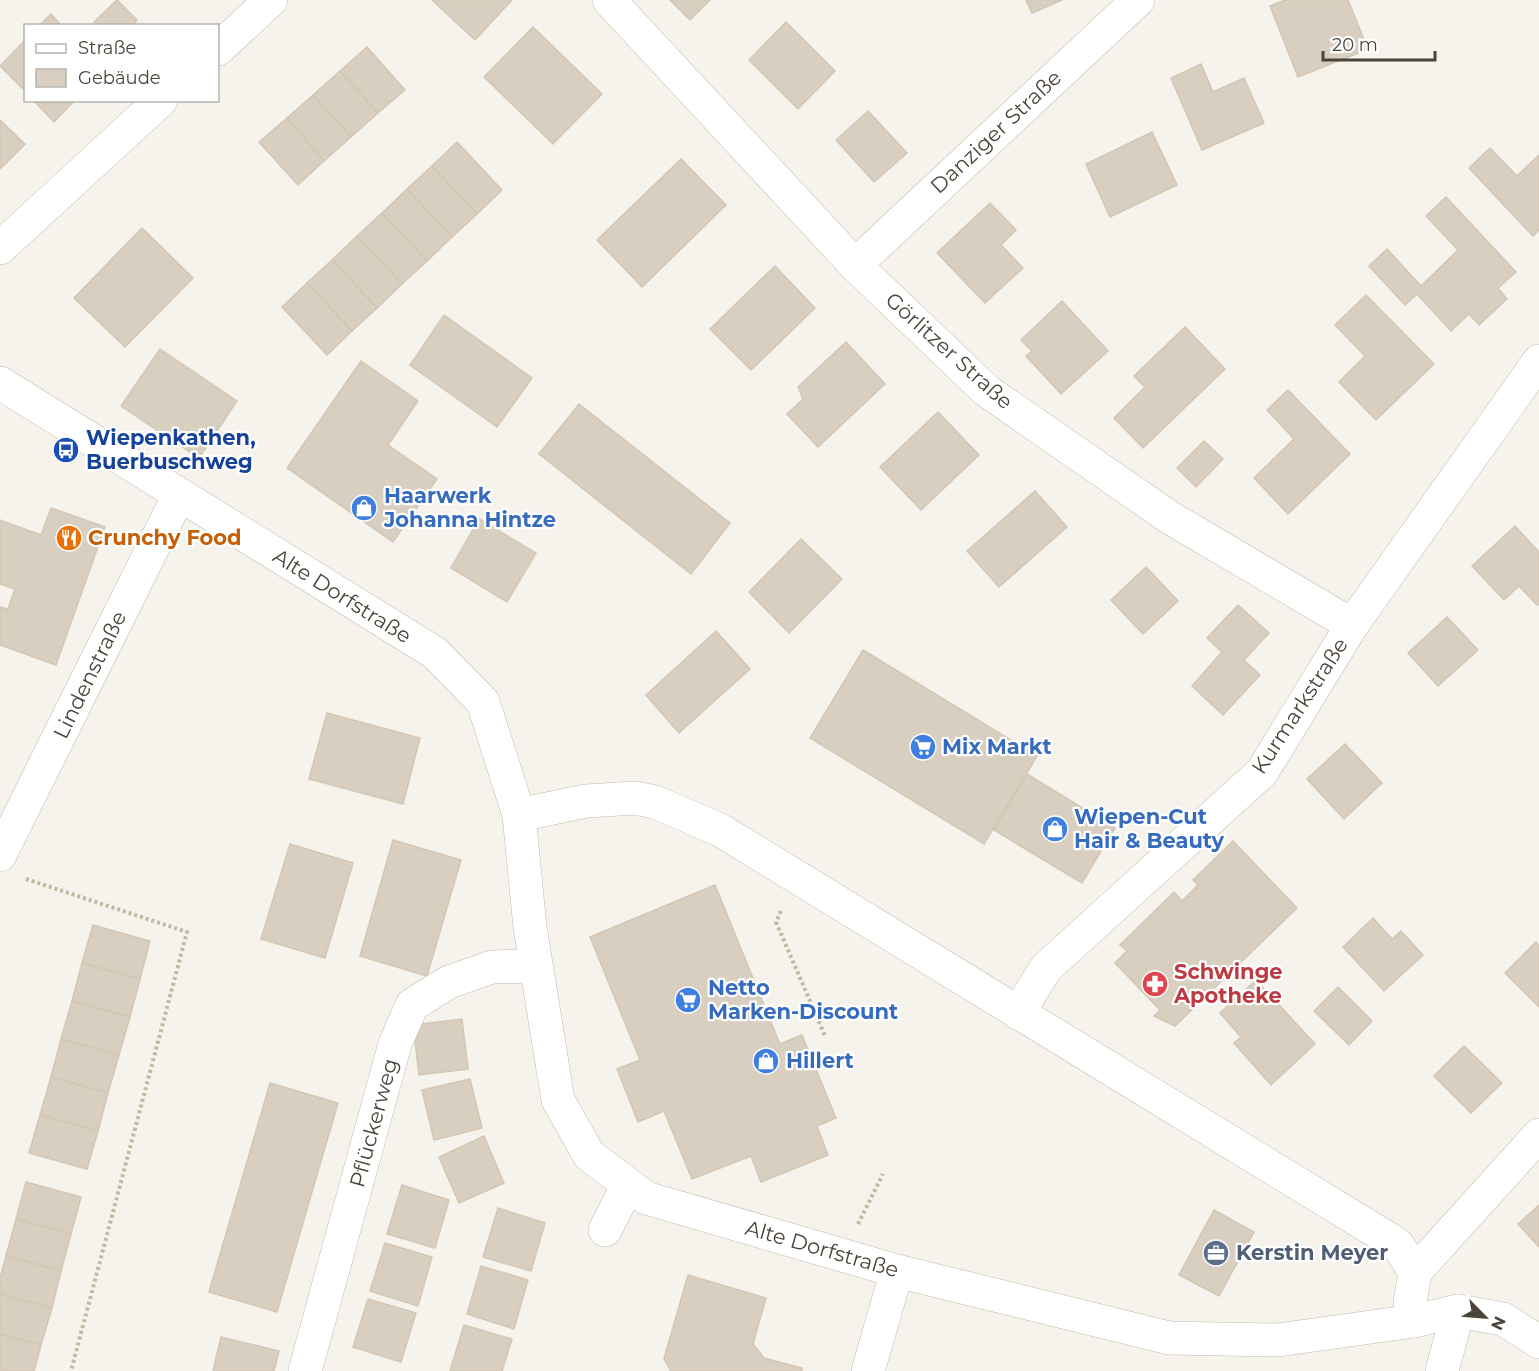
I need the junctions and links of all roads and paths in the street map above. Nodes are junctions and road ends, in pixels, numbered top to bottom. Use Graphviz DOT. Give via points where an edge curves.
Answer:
graph roads {
  1 [pos="271,0"];
  2 [pos="609,0"];
  3 [pos="1138,0"];
  4 [pos="219,48"];
  5 [pos="159,102"];
  6 [pos="0,248"];
  7 [pos="855,265"];
  8 [pos="1539,361"];
  9 [pos="0,382"];
  10 [pos="179,495"];
  11 [pos="1352,625"];
  12 [pos="519,815"];
  13 [pos="11,866"];
  14 [pos="798,877"];
  15 [pos="536,966"];
  16 [pos="1018,1013"];
  17 [pos="825,1036"];
  18 [pos="1539,1135"];
  19 [pos="883,1174"];
  20 [pos="628,1185"];
  21 [pos="605,1230"];
  22 [pos="843,1255"];
  23 [pos="897,1271"];
  24 [pos="1415,1272"];
  25 [pos="1458,1311"];
  26 [pos="1414,1321"];
  27 [pos="1539,1342"];
  28 [pos="71,1371"];
  29 [pos="305,1371"];
  30 [pos="868,1371"];
  31 [pos="1442,1371"];
  1 -- 4 [label="street"];
  2 -- 7 [label="street, Görlitzer Straße"];
  3 -- 7 [label="street, Danziger Straße"];
  5 -- 6 [label="street"];
  7 -- 11 [label="street, Görlitzer Straße" via="987,391 1169,518"];
  8 -- 11 [label="street, Kurmarkstraße"];
  9 -- 10 [label="street, Alte Dorfstraße"];
  10 -- 12 [label="street, Alte Dorfstraße" via="435,654 483,702"];
  10 -- 13 [label="street, Lindenstraße"];
  11 -- 16 [label="street, Kurmarkstraße" via="1262,772 1046,968"];
  12 -- 14 [label="street" via="586,801 635,798 655,802 720,830"];
  12 -- 15 [label="street, Alte Dorfstraße"];
  13 -- 28 [label="path" via="187,932"];
  14 -- 16 [label="street"];
  14 -- 17 [label="path" via="776,922"];
  15 -- 20 [label="street, Alte Dorfstraße" via="558,1100 589,1155"];
  15 -- 29 [label="street, Pflückerweg" via="492,967 449,981 412,1005 395,1044"];
  16 -- 24 [label="street" via="1397,1244"];
  18 -- 24 [label="street"];
  19 -- 22 [label="path"];
  20 -- 21 [label="street"];
  20 -- 22 [label="street, Alte Dorfstraße" via="646,1198"];
  22 -- 23 [label="street, Alte Dorfstraße"];
  23 -- 26 [label="street, Alte Dorfstraße" via="1169,1338 1278,1340"];
  23 -- 30 [label="street"];
  24 -- 26 [label="street" via="1410,1303"];
  25 -- 26 [label="street, Alte Dorfstraße"];
  25 -- 27 [label="street, Alte Dorfstraße" via="1503,1319"];
  25 -- 31 [label="street"];
}
